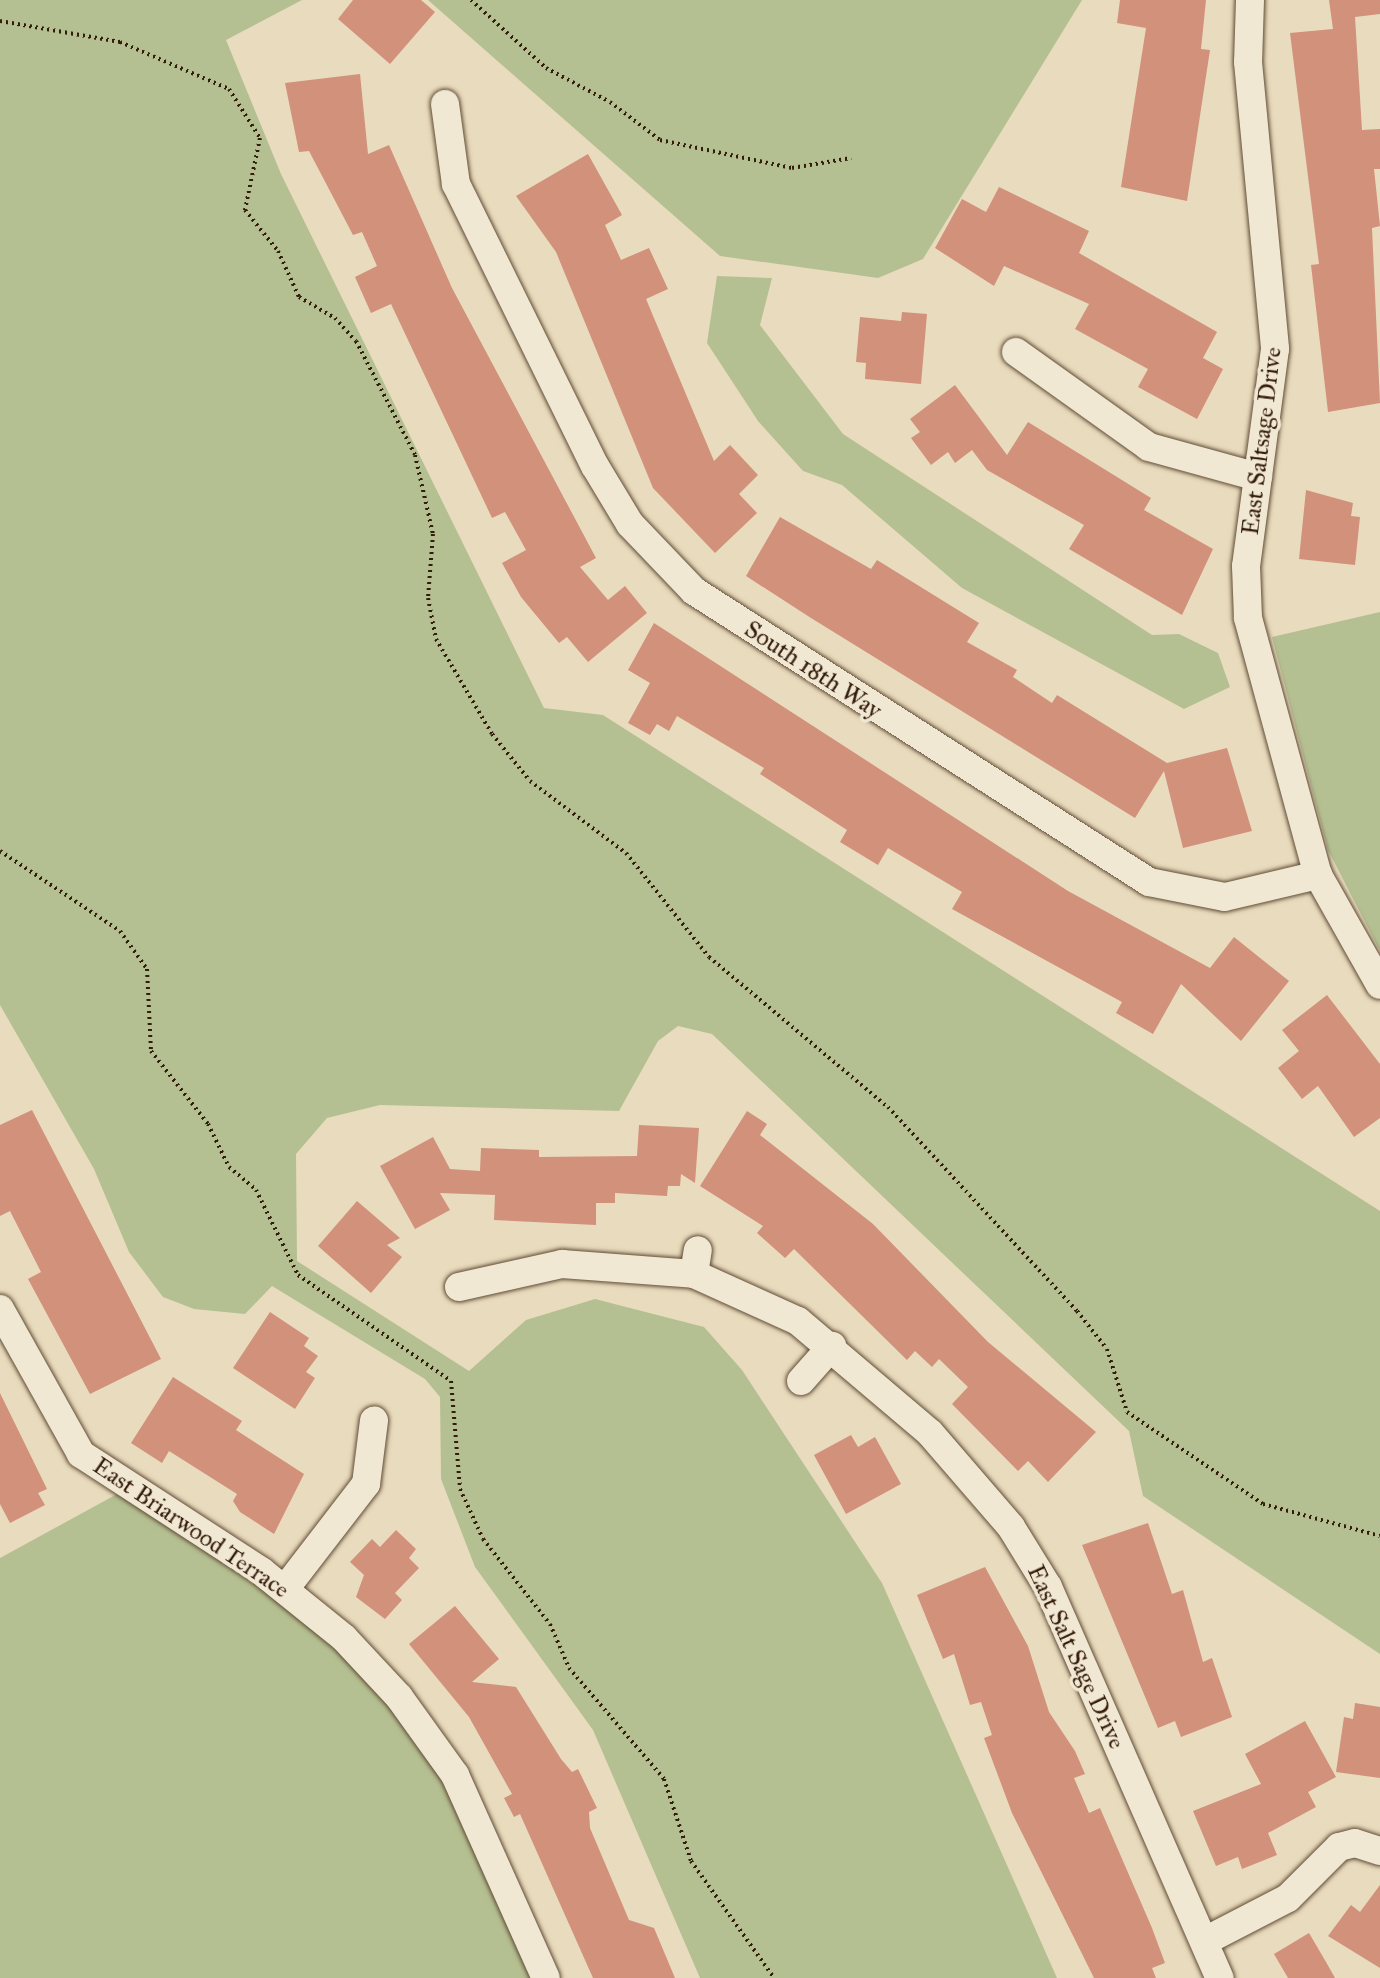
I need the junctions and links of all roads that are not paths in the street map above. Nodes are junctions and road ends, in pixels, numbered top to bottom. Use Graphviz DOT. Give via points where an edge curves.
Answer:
graph roads {
  1 [pos="1250,0"];
  2 [pos="445,104"];
  3 [pos="1016,352"];
  4 [pos="1258,477"];
  5 [pos="1318,875"];
  6 [pos="1380,985"];
  7 [pos="459,1287"];
  8 [pos="0,1309"];
  9 [pos="832,1346"];
  10 [pos="801,1381"];
  11 [pos="374,1421"];
  12 [pos="285,1589"];
  13 [pos="1368,1847"];
  14 [pos="1205,1941"];
  15 [pos="546,1978"];
  16 [pos="1220,1978"];
  1 -- 4 [label="street, East Saltsage Drive" via="1248,62 1275,349"];
  2 -- 5 [label="street, South 18th Way" via="456,184 595,466 630,524 694,591 1149,882 1225,897"];
  3 -- 4 [label="street" via="1149,447"];
  4 -- 5 [label="street, East Saltsage Drive" via="1246,566 1248,618"];
  5 -- 6 [label="street"];
  7 -- 9 [label="street, East Salt Sage Drive" via="562,1264 696,1262"];
  8 -- 12 [label="street, East Briarwood Terrace" via="81,1454"];
  9 -- 10 [label="street"];
  9 -- 14 [label="street, East Salt Sage Drive" via="930,1433 1011,1527 1048,1587"];
  11 -- 12 [label="street" via="366,1484"];
  12 -- 15 [label="street, East Briarwood Terrace" via="344,1638 432,1738 482,1827"];
  13 -- 14 [label="street" via="1339,1847 1288,1898"];
  14 -- 16 [label="street, East Salt Sage Drive"];
}
